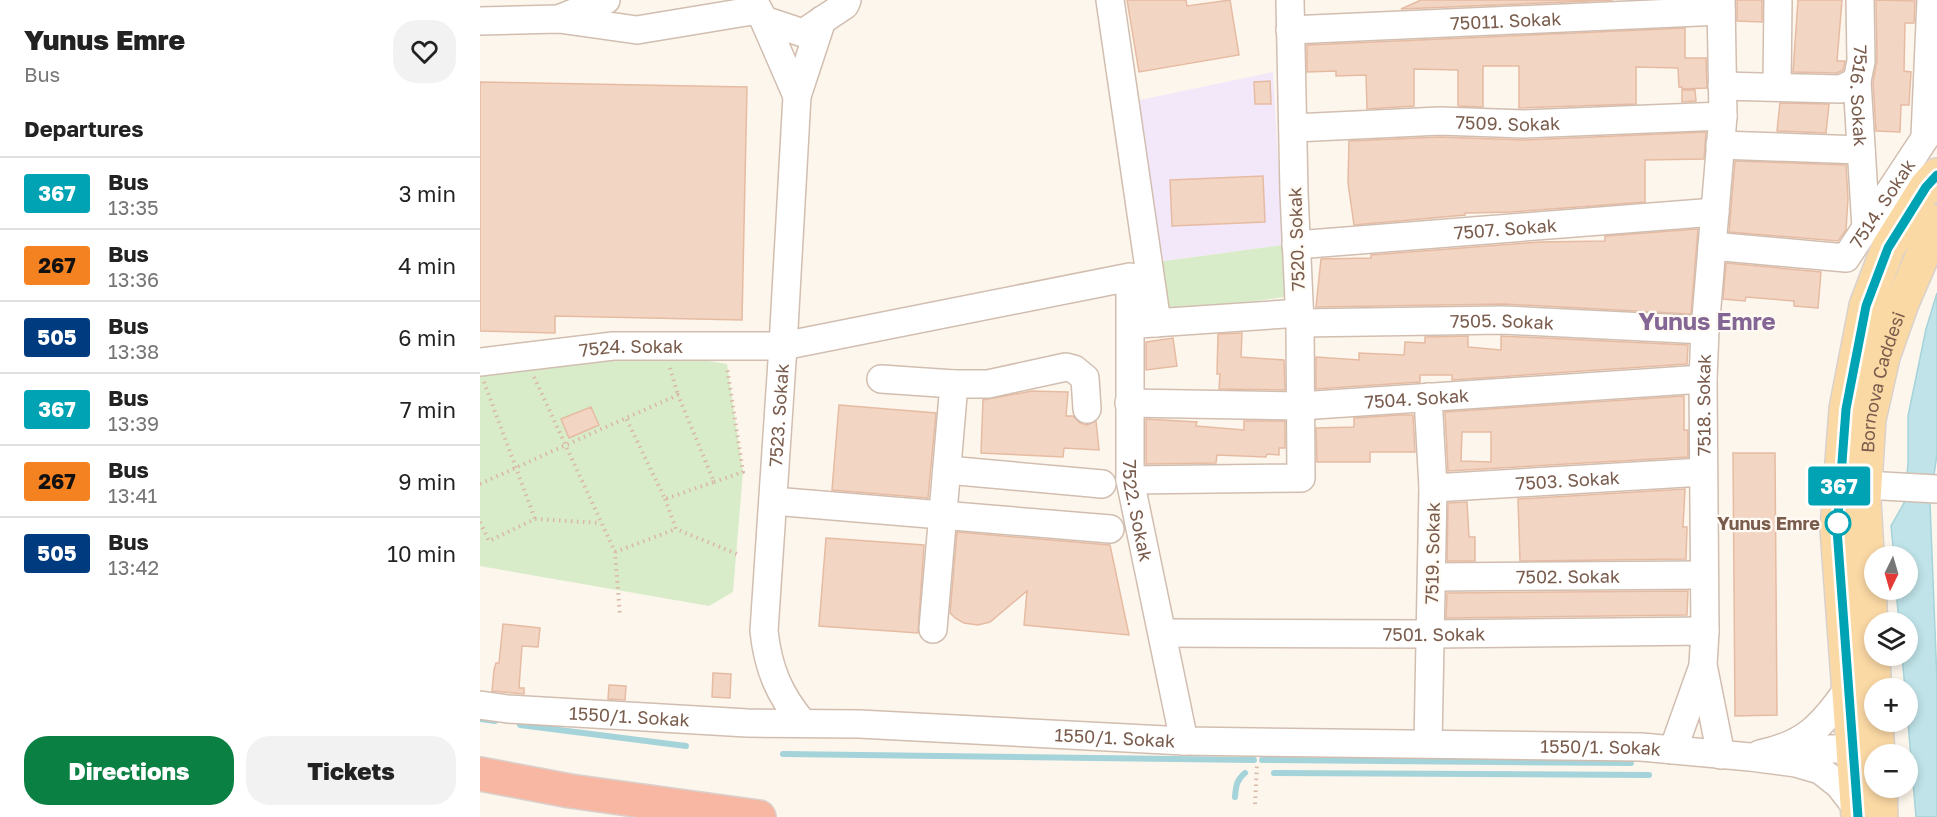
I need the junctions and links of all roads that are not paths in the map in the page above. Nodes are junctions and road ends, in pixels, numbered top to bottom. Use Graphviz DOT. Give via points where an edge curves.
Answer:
graph roads {
  1 [pos="606,0"];
  2 [pos="847,0"];
  3 [pos="1110,0"];
  4 [pos="1290,0"];
  5 [pos="1778,0"];
  6 [pos="1860,0"];
  7 [pos="1931,0"];
  8 [pos="1721,5"];
  9 [pos="758,10"];
  10 [pos="560,19"];
  11 [pos="822,20"];
  12 [pos="480,21"];
  13 [pos="1290,30"];
  14 [pos="1857,81"];
  15 [pos="1722,86"];
  16 [pos="1777,87"];
  17 [pos="797,96"];
  18 [pos="1723,116"];
  19 [pos="1294,128"];
  20 [pos="1931,128"];
  21 [pos="1720,145"];
  22 [pos="1861,150"];
  23 [pos="1937,175"];
  24 [pos="1715,212"];
  25 [pos="1937,222"];
  26 [pos="1866,228"];
  27 [pos="1296,245"];
  28 [pos="1712,246"];
  29 [pos="1130,277"];
  30 [pos="1300,318"];
  31 [pos="1157,323"];
  32 [pos="1130,325"];
  33 [pos="1705,330"];
  34 [pos="783,346"];
  35 [pos="480,362"];
  36 [pos="881,379"];
  37 [pos="1703,379"];
  38 [pos="954,384"];
  39 [pos="1428,398"];
  40 [pos="1129,403"];
  41 [pos="1300,406"];
  42 [pos="1087,409"];
  43 [pos="947,470"];
  44 [pos="1703,472"];
  45 [pos="1130,480"];
  46 [pos="1102,483"];
  47 [pos="1864,487"];
  48 [pos="1433,488"];
  49 [pos="1937,489"];
  50 [pos="773,501"];
  51 [pos="943,515"];
  52 [pos="1110,529"];
  53 [pos="1704,575"];
  54 [pos="1432,577"];
  55 [pos="933,629"];
  56 [pos="1705,631"];
  57 [pos="1162,633"];
  58 [pos="1430,634"];
  59 [pos="1703,665"];
  60 [pos="1862,692"];
  61 [pos="480,705"];
  62 [pos="803,723"];
  63 [pos="1184,741"];
  64 [pos="1428,744"];
  65 [pos="1868,744"];
  66 [pos="1673,750"];
  67 [pos="1864,750"];
  68 [pos="1721,755"];
  69 [pos="1789,756"];
  70 [pos="480,774"];
  71 [pos="1869,807"];
  72 [pos="759,817"];
  1 -- 10 [label="street"];
  2 -- 11 [label="street"];
  3 -- 31 [label="street"];
  4 -- 13 [label="street, 7520. Sokak"];
  5 -- 16 [label="street"];
  6 -- 14 [label="street, 7516. Sokak" via="1861,61"];
  7 -- 20 [label="street"];
  8 -- 13 [label="street, 75011. Sokak"];
  8 -- 15 [label="street, 7518. Sokak"];
  9 -- 10 [label="street" via="637,30"];
  9 -- 11 [label="street" via="803,33"];
  9 -- 17 [label="street"];
  10 -- 12 [label="street"];
  11 -- 17 [label="street"];
  13 -- 19 [label="street, 7520. Sokak"];
  14 -- 16 [label="street" via="1841,90"];
  14 -- 22 [label="street, 7516. Sokak"];
  15 -- 16 [label="street"];
  15 -- 18 [label="street, 7518. Sokak"];
  17 -- 34 [label="street, 7523. Sokak"];
  18 -- 19 [label="street, 7509. Sokak"];
  18 -- 21 [label="street, 7518. Sokak"];
  19 -- 27 [label="street, 7520. Sokak"];
  20 -- 26 [label="street, 7514. Sokak"];
  21 -- 22 [label="street"];
  21 -- 24 [label="street, 7518. Sokak"];
  22 -- 26 [label="street, 7516. Sokak"];
  23 -- 47 [label="main road, Bornova Caddesi" via="1888,248 1866,306 1846,409"];
  24 -- 27 [label="street, 7507. Sokak"];
  24 -- 28 [label="street, 7518. Sokak"];
  25 -- 47 [label="main road, Bornova Caddesi" via="1883,357 1869,419"];
  26 -- 28 [label="street, 7514. Sokak" via="1846,258"];
  27 -- 30 [label="street, 7520. Sokak"];
  28 -- 33 [label="street, 7518. Sokak"];
  29 -- 32 [label="street, 7522. Sokak"];
  29 -- 34 [label="street, 7524. Sokak"];
  30 -- 31 [label="street, 7505. Sokak"];
  30 -- 33 [label="street, 7505. Sokak" via="1503,320"];
  30 -- 41 [label="street, 7520. Sokak"];
  31 -- 32 [label="street, 7505. Sokak"];
  32 -- 40 [label="street, 7522. Sokak"];
  33 -- 37 [label="street, 7518. Sokak"];
  34 -- 35 [label="street, 7524. Sokak" via="612,346"];
  34 -- 50 [label="street, 7523. Sokak"];
  36 -- 38 [label="street"];
  37 -- 39 [label="street, 7504. Sokak"];
  37 -- 44 [label="street, 7518. Sokak"];
  38 -- 42 [label="street" via="988,384 1066,367 1085,378"];
  38 -- 43 [label="street"];
  39 -- 41 [label="street, 7504. Sokak"];
  39 -- 48 [label="street, 7519. Sokak"];
  40 -- 41 [label="street, 7504. Sokak"];
  40 -- 45 [label="street, 7522. Sokak"];
  41 -- 45 [label="street, 7520. Sokak" via="1301,478"];
  43 -- 46 [label="street"];
  43 -- 51 [label="street"];
  44 -- 48 [label="street, 7503. Sokak"];
  44 -- 53 [label="street, 7518. Sokak"];
  45 -- 57 [label="street, 7522. Sokak"];
  47 -- 49 [label="street"];
  47 -- 60 [label="main road, Bornova Caddesi" via="1837,529"];
  48 -- 54 [label="street, 7519. Sokak"];
  50 -- 51 [label="street"];
  50 -- 62 [label="street, 7523. Sokak" via="766,652 786,703"];
  51 -- 52 [label="street"];
  51 -- 55 [label="street"];
  53 -- 54 [label="street, 7502. Sokak"];
  53 -- 56 [label="street, 7518. Sokak"];
  54 -- 58 [label="street, 7519. Sokak"];
  56 -- 58 [label="street, 7501. Sokak"];
  56 -- 59 [label="street, 7518. Sokak"];
  57 -- 58 [label="street, 7501. Sokak"];
  57 -- 63 [label="street, 7522. Sokak"];
  58 -- 64 [label="street, 7519. Sokak"];
  59 -- 66 [label="street, 7518. Sokak"];
  59 -- 68 [label="street, 7518. Sokak"];
  60 -- 65 [label="main road, Bornova Caddesi"];
  60 -- 69 [label="street" via="1802,740"];
  61 -- 62 [label="street, 1550/1. Sokak" via="747,723"];
  62 -- 63 [label="street, 1550/1. Sokak"];
  63 -- 64 [label="street, 1550/1. Sokak"];
  64 -- 66 [label="street, 1550/1. Sokak"];
  66 -- 68 [label="street, 1550/1. Sokak"];
  67 -- 69 [label="street, 1550/1. Sokak"];
  68 -- 69 [label="street, 1550/1. Sokak"];
  69 -- 71 [label="street, 1550/1. Sokak" via="1821,770"];
  70 -- 72 [label="highway" via="570,791"];
}
